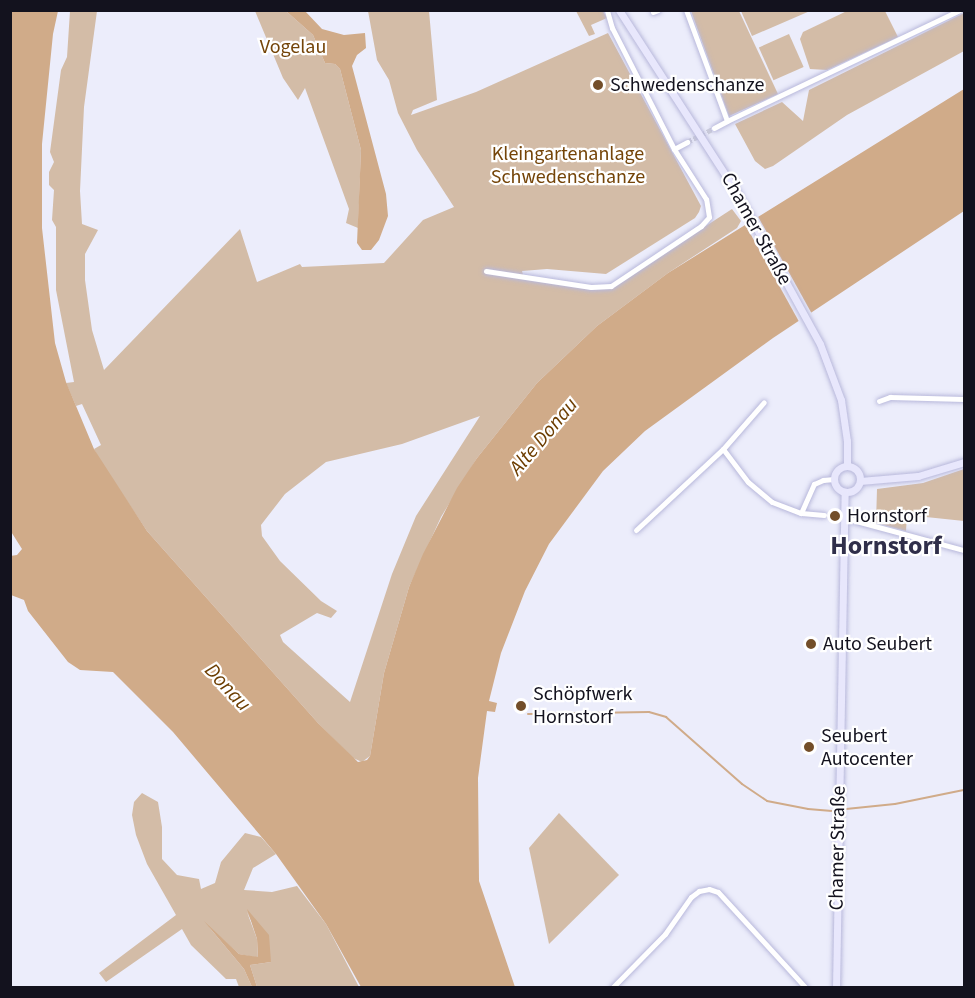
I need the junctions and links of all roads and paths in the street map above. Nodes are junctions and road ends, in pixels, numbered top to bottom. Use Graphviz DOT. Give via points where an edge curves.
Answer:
graph roads {
  1 [pos="607,10"];
  2 [pos="619,10"];
  3 [pos="686,10"];
  4 [pos="960,10"];
  5 [pos="728,121"];
  6 [pos="714,128"];
  7 [pos="687,142"];
  8 [pos="674,148"];
  9 [pos="486,271"];
  10 [pos="964,399"];
  11 [pos="879,401"];
  12 [pos="764,402"];
  13 [pos="723,449"];
  14 [pos="964,462"];
  15 [pos="847,466"];
  16 [pos="834,479"];
  17 [pos="860,481"];
  18 [pos="845,495"];
  19 [pos="801,513"];
  20 [pos="824,515"];
  21 [pos="845,518"];
  22 [pos="636,530"];
  23 [pos="964,550"];
  24 [pos="612,987"];
  25 [pos="806,987"];
  26 [pos="837,987"];
  1 -- 8 [label="street" via="612,28"];
  2 -- 15 [label="main road, Chamer Straße" via="737,193 820,344 841,400"];
  3 -- 5 [label="street"];
  4 -- 5 [label="street"];
  5 -- 6 [label="street"];
  7 -- 8 [label="street"];
  8 -- 9 [label="street" via="706,199 709,217 624,279 596,288"];
  10 -- 11 [label="street" via="890,397"];
  12 -- 13 [label="street"];
  13 -- 19 [label="street" via="763,496"];
  13 -- 22 [label="street"];
  14 -- 17 [label="main road" via="918,476"];
  15 -- 16 [label="main road" via="839,469"];
  15 -- 17 [label="main road" via="858,472"];
  16 -- 18 [label="main road"];
  16 -- 19 [label="street" via="814,484"];
  17 -- 18 [label="main road"];
  18 -- 21 [label="main road, Chamer Straße"];
  19 -- 20 [label="street"];
  21 -- 23 [label="street"];
  21 -- 26 [label="main road, Chamer Straße"];
  24 -- 25 [label="street" via="665,934 691,897 709,889 718,892"];
}
